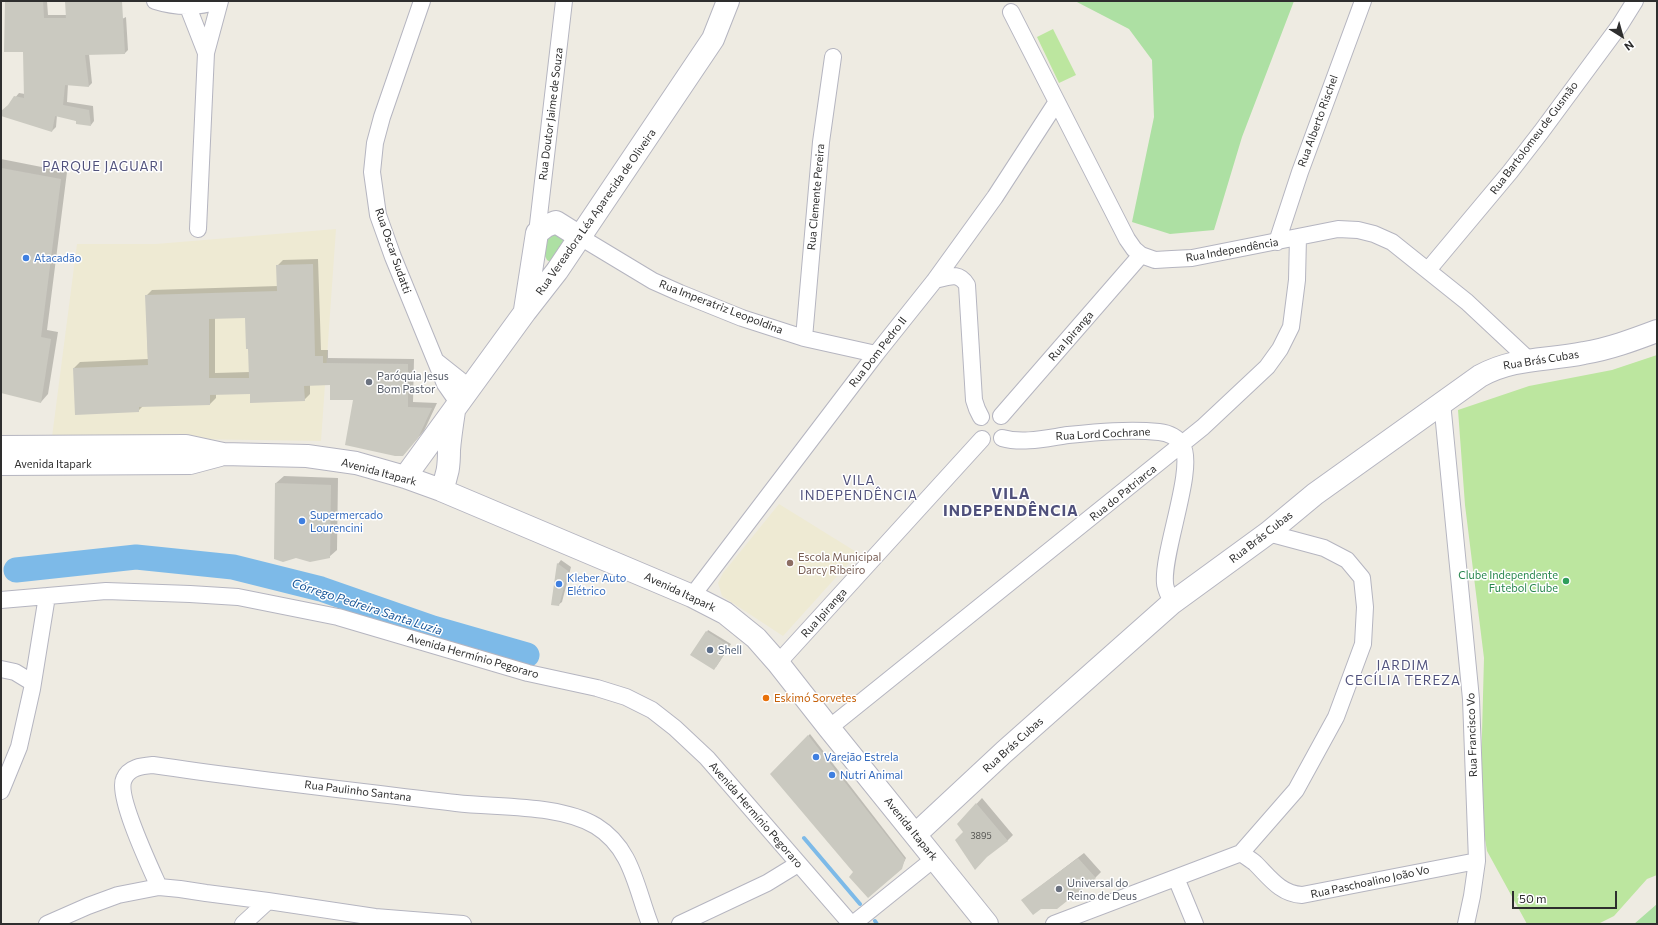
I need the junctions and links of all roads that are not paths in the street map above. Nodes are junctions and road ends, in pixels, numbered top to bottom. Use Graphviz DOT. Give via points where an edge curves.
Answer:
graph roads {
  1 [pos="155,1"];
  2 [pos="220,1"];
  3 [pos="422,1"];
  4 [pos="564,1"];
  5 [pos="728,1"];
  6 [pos="1363,1"];
  7 [pos="1635,1"];
  8 [pos="188,6"];
  9 [pos="1010,12"];
  10 [pos="206,53"];
  11 [pos="833,57"];
  12 [pos="1056,103"];
  13 [pos="540,203"];
  14 [pos="556,222"];
  15 [pos="198,229"];
  16 [pos="537,232"];
  17 [pos="580,237"];
  18 [pos="1298,238"];
  19 [pos="1277,242"];
  20 [pos="1141,255"];
  21 [pos="533,262"];
  22 [pos="1428,270"];
  23 [pos="557,271"];
  24 [pos="935,280"];
  25 [pos="525,312"];
  26 [pos="1657,331"];
  27 [pos="804,338"];
  28 [pos="876,354"];
  29 [pos="1529,360"];
  30 [pos="461,401"];
  31 [pos="1442,402"];
  32 [pos="1001,416"];
  33 [pos="981,417"];
  34 [pos="1002,438"];
  35 [pos="982,439"];
  36 [pos="1182,445"];
  37 [pos="1,447"];
  38 [pos="223,454"];
  39 [pos="1,464"];
  40 [pos="405,477"];
  41 [pos="441,490"];
  42 [pos="1268,533"];
  43 [pos="47,596"];
  44 [pos="692,596"];
  45 [pos="1,600"];
  46 [pos="1172,603"];
  47 [pos="778,663"];
  48 [pos="1,669"];
  49 [pos="33,683"];
  50 [pos="829,728"];
  51 [pos="1,791"];
  52 [pos="916,834"];
  53 [pos="1241,853"];
  54 [pos="935,858"];
  55 [pos="1477,861"];
  56 [pos="798,864"];
  57 [pos="1176,878"];
  58 [pos="159,887"];
  59 [pos="268,901"];
  60 [pos="47,924"];
  61 [pos="243,924"];
  62 [pos="463,924"];
  63 [pos="650,924"];
  64 [pos="680,924"];
  65 [pos="852,924"];
  66 [pos="987,924"];
  67 [pos="1054,924"];
  68 [pos="1195,924"];
  69 [pos="1466,924"];
  1 -- 8 [label="street" via="168,5"];
  2 -- 8 [label="street" via="204,6"];
  2 -- 10 [label="street"];
  3 -- 30 [label="street, Rua Oscar Sudatti" via="382,117 375,143 372,172 378,215 396,264 435,360"];
  4 -- 13 [label="street, Rua Doutor Jaime de Souza"];
  5 -- 17 [label="street, Rua Vereadora Léa Aparecida de Oliveira" via="706,49"];
  6 -- 19 [label="street, Rua Alberto Rischel"];
  7 -- 22 [label="street, Rua Bartolomeu de Gusmão" via="1532,143"];
  8 -- 10 [label="street"];
  9 -- 12 [label="street"];
  10 -- 15 [label="street"];
  11 -- 27 [label="street, Rua Clemente Pereira" via="821,142"];
  12 -- 20 [label="street" via="1127,239"];
  12 -- 24 [label="street, Rua Dom Pedro II" via="995,197"];
  13 -- 14 [label="street"];
  13 -- 16 [label="street, Rua Doutor Jaime de Souza"];
  14 -- 16 [label="street"];
  14 -- 17 [label="street, Rua Imperatriz Leopoldina"];
  16 -- 21 [label="street, Rua Doutor Jaime de Souza"];
  17 -- 23 [label="street, Rua Vereadora Léa Aparecida de Oliveira"];
  17 -- 27 [label="street, Rua Imperatriz Leopoldina" via="653,281 742,318"];
  18 -- 19 [label="street, Rua Independência"];
  18 -- 22 [label="street, Rua Independência" via="1338,229 1364,231 1392,242"];
  18 -- 36 [label="street, Rua do Patriarca" via="1297,280 1291,327 1280,349 1267,367 1232,402"];
  19 -- 20 [label="street, Rua Independência" via="1192,258 1155,260"];
  20 -- 32 [label="street, Rua Ipiranga"];
  21 -- 23 [label="street" via="542,273 553,274"];
  21 -- 25 [label="street, Rua Doutor Jaime de Souza"];
  22 -- 29 [label="street, Rua Independência" via="1467,302"];
  23 -- 25 [label="street, Rua Vereadora Léa Aparecida de Oliveira"];
  24 -- 28 [label="street, Rua Dom Pedro II"];
  24 -- 33 [label="street" via="955,276 963,279 967,285 974,400"];
  25 -- 30 [label="street, Rua Vereadora Léa Aparecida de Oliveira"];
  26 -- 29 [label="street, Rua Brás Cubas" via="1628,342 1585,353"];
  27 -- 28 [label="street, Rua Imperatriz Leopoldina"];
  28 -- 44 [label="street, Rua Dom Pedro II"];
  29 -- 31 [label="street, Rua Brás Cubas" via="1494,368"];
  30 -- 40 [label="street, Rua Vereadora Léa Aparecida de Oliveira"];
  30 -- 41 [label="street, Rua Vereadora Léa Aparecida de Oliveira" via="449,449 447,478"];
  31 -- 42 [label="street, Rua Brás Cubas" via="1315,494"];
  31 -- 55 [label="street, Rua Francisco Vo" via="1471,699"];
  32 -- 33 [label="street" via="989,413"];
  32 -- 34 [label="street" via="1006,423 1006,431"];
  33 -- 35 [label="street" via="977,430"];
  34 -- 35 [label="street" via="992,442"];
  34 -- 36 [label="street, Rua Lord Cochrane" via="1020,441 1143,430 1166,432"];
  35 -- 47 [label="street, Rua Ipiranga"];
  36 -- 46 [label="street" via="1185,452 1183,483 1165,568 1164,584"];
  36 -- 50 [label="street, Rua do Patriarca"];
  37 -- 38 [label="street, Avenida Itapark" via="186,446"];
  38 -- 39 [label="street, Avenida Itapark" via="190,463"];
  38 -- 40 [label="street, Avenida Itapark" via="307,456 356,463"];
  40 -- 41 [label="street, Avenida Itapark"];
  41 -- 44 [label="street, Avenida Itapark"];
  42 -- 46 [label="street, Rua Brás Cubas"];
  42 -- 53 [label="street" via="1324,548 1347,560 1362,578 1365,607 1363,644 1336,717 1296,790"];
  43 -- 45 [label="street, Avenida Hermínio Pegoraro"];
  43 -- 49 [label="street"];
  43 -- 56 [label="street, Avenida Hermínio Pegoraro" via="106,591 238,597 338,617 528,673 626,697 652,710 707,758"];
  44 -- 47 [label="street, Avenida Itapark" via="725,613 741,625"];
  46 -- 52 [label="street, Rua Brás Cubas"];
  47 -- 50 [label="street, Avenida Itapark"];
  48 -- 49 [label="street" via="15,672"];
  49 -- 51 [label="street" via="19,747"];
  50 -- 52 [label="street, Avenida Itapark"];
  52 -- 54 [label="street, Avenida Itapark"];
  53 -- 55 [label="street, Rua Paschoalino João Vo" via="1281,889 1302,896"];
  53 -- 57 [label="street"];
  54 -- 65 [label="street"];
  54 -- 66 [label="street, Avenida Itapark"];
  55 -- 69 [label="street, Rua Francisco Vo"];
  56 -- 64 [label="street" via="767,883"];
  56 -- 65 [label="street, Avenida Hermínio Pegoraro"];
  57 -- 67 [label="street"];
  57 -- 68 [label="street"];
  58 -- 59 [label="street"];
  58 -- 60 [label="street" via="118,895"];
  58 -- 63 [label="street, Rua Paulinho Santana" via="133,826 122,788 127,775 142,766 153,765 574,816 596,826 621,849 636,879"];
  59 -- 61 [label="street"];
  59 -- 62 [label="street" via="375,917"];
}
